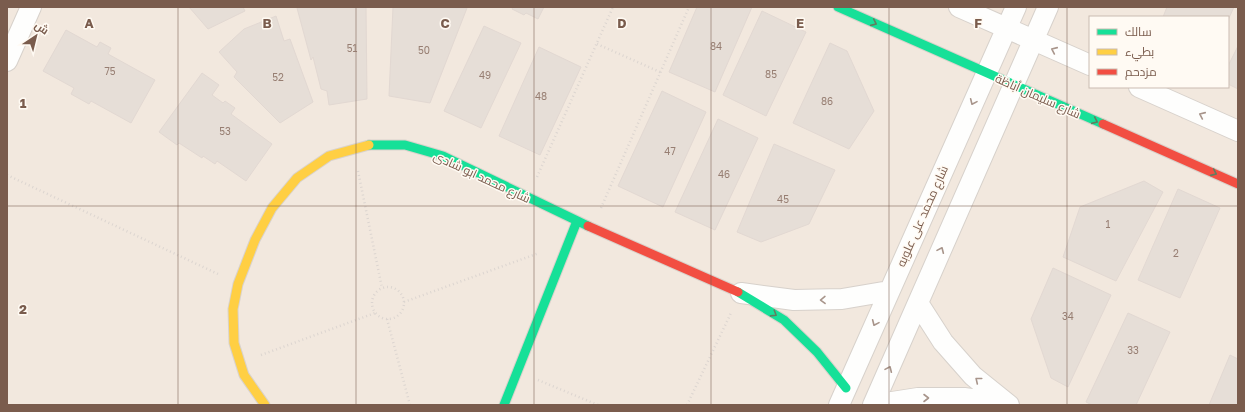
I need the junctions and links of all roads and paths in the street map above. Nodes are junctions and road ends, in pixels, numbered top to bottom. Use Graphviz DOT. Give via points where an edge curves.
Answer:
graph roads {
  1 [pos="31,7"];
  2 [pos="613,7"];
  3 [pos="689,7"];
  4 [pos="838,7"];
  5 [pos="958,7"];
  6 [pos="1016,7"];
  7 [pos="1048,7"];
  8 [pos="1006,28"];
  9 [pos="1034,40"];
  10 [pos="597,44"];
  11 [pos="7,60"];
  12 [pos="1089,65"];
  13 [pos="660,72"];
  14 [pos="986,73"];
  15 [pos="1014,85"];
  16 [pos="1141,88"];
  17 [pos="1238,131"];
  18 [pos="354,149"];
  19 [pos="7,175"];
  20 [pos="1238,184"];
  21 [pos="528,198"];
  22 [pos="577,221"];
  23 [pos="592,228"];
  24 [pos="568,243"];
  25 [pos="238,284"];
  26 [pos="382,288"];
  27 [pos="889,291"];
  28 [pos="741,293"];
  29 [pos="404,302"];
  30 [pos="918,303"];
  31 [pos="375,313"];
  32 [pos="387,319"];
  33 [pos="240,363"];
  34 [pos="517,371"];
  35 [pos="842,397"];
  36 [pos="265,405"];
  37 [pos="410,405"];
  38 [pos="504,405"];
  39 [pos="598,405"];
  40 [pos="687,405"];
  41 [pos="873,405"];
  42 [pos="1009,405"];
  1 -- 11 [label="street"];
  2 -- 10 [label="path"];
  3 -- 13 [label="path"];
  4 -- 14 [label="street, شارع سليمان أباظة, one-way"];
  5 -- 8 [label="street"];
  6 -- 8 [label="street, شارع محمد على علوبه"];
  7 -- 9 [label="street"];
  8 -- 9 [label="street"];
  8 -- 14 [label="street, شارع محمد على علوبه"];
  12 -- 9 [label="street, one-way"];
  9 -- 15 [label="street"];
  10 -- 13 [label="path"];
  10 -- 21 [label="path"];
  13 -- 23 [label="path"];
  14 -- 15 [label="street, شارع سليمان أباظة"];
  14 -- 27 [label="street, شارع محمد على علوبه, one-way"];
  15 -- 20 [label="street, شارع سليمان أباظة, one-way"];
  30 -- 15 [label="street, one-way"];
  17 -- 16 [label="street, one-way"];
  18 -- 21 [label="street, شارع محمد ابو شادى" via="367,145 405,145 442,156"];
  18 -- 25 [label="street, شارع محمد ابو شادى" via="330,156 297,178 272,208 255,240"];
  18 -- 26 [label="path"];
  19 -- 25 [label="path"];
  21 -- 22 [label="street, شارع محمد ابو شادى"];
  22 -- 23 [label="street, شارع محمد ابو شادى"];
  22 -- 24 [label="street"];
  23 -- 28 [label="street, شارع محمد ابو شادى"];
  24 -- 29 [label="path"];
  24 -- 34 [label="street"];
  25 -- 33 [label="street, شارع محمد ابو شادى" via="233,322 234,342"];
  26 -- 29 [label="path" via="393,287 399,291"];
  26 -- 31 [label="path" via="374,295 372,302"];
  27 -- 28 [label="street, شارع محمد ابو شادى, one-way" via="828,300 794,300"];
  27 -- 35 [label="street, شارع محمد على علوبه, one-way"];
  28 -- 35 [label="street, شارع محمد ابو شادى, one-way" via="784,320 817,352"];
  28 -- 40 [label="path"];
  29 -- 32 [label="path" via="402,311 397,316"];
  41 -- 30 [label="street, one-way"];
  42 -- 30 [label="street, one-way" via="973,376 942,342"];
  31 -- 32 [label="path"];
  31 -- 33 [label="path"];
  32 -- 37 [label="path"];
  33 -- 36 [label="street, شارع محمد ابو شادى" via="244,375"];
  34 -- 38 [label="street"];
  34 -- 39 [label="path"];
  41 -- 42 [label="street, one-way" via="918,398 964,398"];
}
